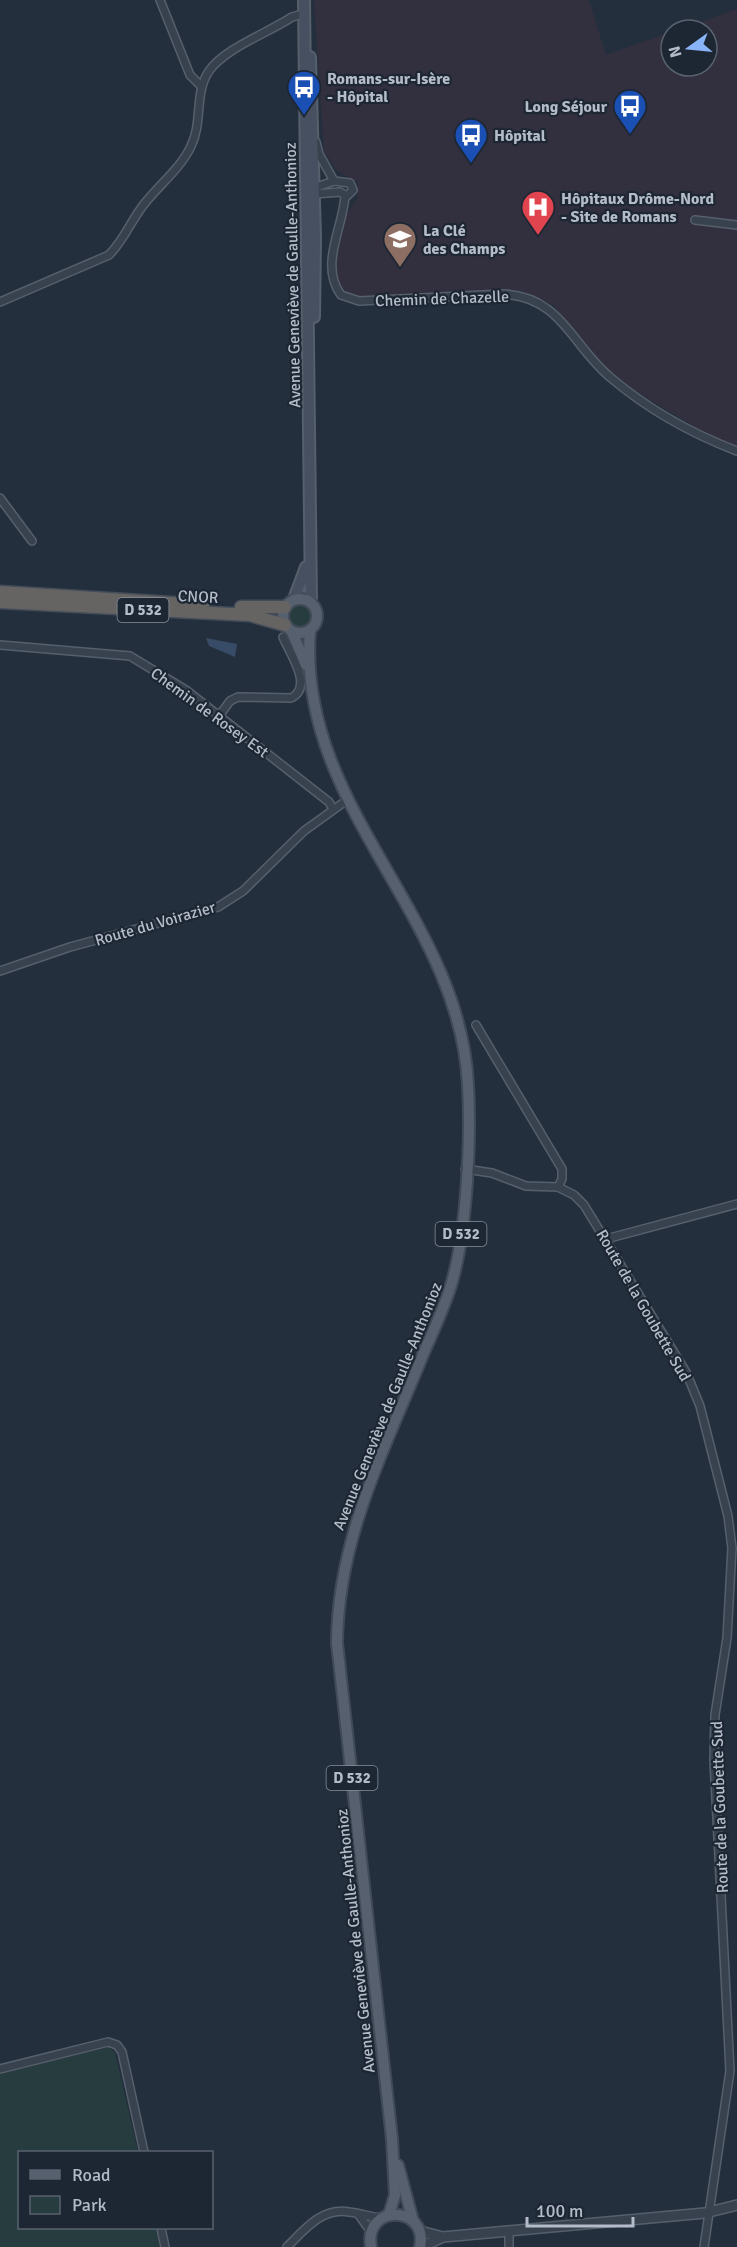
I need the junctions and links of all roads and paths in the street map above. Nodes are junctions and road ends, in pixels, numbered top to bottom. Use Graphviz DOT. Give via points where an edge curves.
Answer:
graph roads {
  1 [pos="160,0"];
  2 [pos="305,0"];
  3 [pos="303,14"];
  4 [pos="201,86"];
  5 [pos="313,109"];
  6 [pos="304,157"];
  7 [pos="334,181"];
  8 [pos="342,184"];
  9 [pos="313,191"];
  10 [pos="343,194"];
  11 [pos="306,205"];
  12 [pos="695,220"];
  13 [pos="737,225"];
  14 [pos="0,302"];
  15 [pos="309,395"];
  16 [pos="737,451"];
  17 [pos="0,498"];
  18 [pos="32,541"];
  19 [pos="310,549"];
  20 [pos="0,592"];
  21 [pos="0,602"];
  22 [pos="311,602"];
  23 [pos="289,603"];
  24 [pos="310,630"];
  25 [pos="287,631"];
  26 [pos="0,645"];
  27 [pos="311,679"];
  28 [pos="219,716"];
  29 [pos="347,800"];
  30 [pos="333,809"];
  31 [pos="0,971"];
  32 [pos="476,1025"];
  33 [pos="465,1169"];
  34 [pos="558,1187"];
  35 [pos="737,1204"];
  36 [pos="606,1239"];
  37 [pos="0,2069"];
  38 [pos="392,2139"];
  39 [pos="144,2151"];
  40 [pos="737,2205"];
  41 [pos="709,2212"];
  42 [pos="359,2215"];
  43 [pos="385,2217"];
  44 [pos="413,2221"];
  45 [pos="160,2229"];
  46 [pos="420,2231"];
  47 [pos="371,2232"];
  48 [pos="509,2232"];
  49 [pos="443,2237"];
  50 [pos="165,2247"];
  51 [pos="287,2247"];
  52 [pos="371,2247"];
  53 [pos="421,2247"];
  54 [pos="509,2247"];
  55 [pos="704,2247"];
  1 -- 4 [label="street" via="190,75"];
  2 -- 3 [label="main road, Avenue Geneviève de Gaulle-Anthonioz"];
  2 -- 5 [label="main road, Avenue Geneviève de Gaulle-Anthonioz"];
  3 -- 4 [label="street" via="221,57"];
  3 -- 6 [label="main road, Avenue Geneviève de Gaulle-Anthonioz"];
  4 -- 14 [label="street" via="191,146 143,204 122,243 109,255"];
  5 -- 7 [label="street" via="317,147"];
  5 -- 9 [label="main road, Avenue Geneviève de Gaulle-Anthonioz"];
  6 -- 9 [label="street"];
  6 -- 11 [label="main road, Avenue Geneviève de Gaulle-Anthonioz"];
  7 -- 8 [label="street"];
  7 -- 9 [label="street"];
  8 -- 10 [label="street, Chemin de Chazelle"];
  8 -- 10 [label="street" via="353,187 351,195"];
  9 -- 10 [label="street"];
  9 -- 11 [label="street"];
  9 -- 15 [label="main road, Avenue Geneviève de Gaulle-Anthonioz" via="315,292"];
  10 -- 16 [label="street, Chemin de Chazelle" via="332,276 341,295 358,301 521,295 556,315 597,365 646,405 704,438"];
  11 -- 15 [label="main road, Avenue Geneviève de Gaulle-Anthonioz"];
  12 -- 13 [label="street"];
  15 -- 19 [label="main road, Avenue Geneviève de Gaulle-Anthonioz"];
  17 -- 18 [label="street"];
  19 -- 22 [label="main road, Avenue Geneviève de Gaulle-Anthonioz"];
  19 -- 23 [label="main road, Avenue Geneviève de Gaulle-Anthonioz" via="306,569"];
  20 -- 23 [label="highway, CNOR / D 532" via="264,608"];
  21 -- 25 [label="highway, CNOR / D 532" via="250,615"];
  22 -- 23 [label="main road"];
  22 -- 24 [label="main road" via="317,615"];
  23 -- 25 [label="main road" via="282,612"];
  24 -- 25 [label="main road"];
  24 -- 27 [label="main road, Avenue Geneviève de Gaulle-Anthonioz / D 532"];
  25 -- 27 [label="main road, Avenue Geneviève de Gaulle-Anthonioz / D 532"];
  25 -- 28 [label="street" via="301,680 298,695 237,697"];
  26 -- 28 [label="street, Chemin de Rosey Est" via="130,656 186,690"];
  27 -- 29 [label="main road, Avenue Geneviève de Gaulle-Anthonioz / D 532" via="323,744"];
  28 -- 30 [label="street, Chemin de Rosey Est"];
  29 -- 30 [label="street, Route du Voirazier"];
  29 -- 33 [label="main road, Avenue Geneviève de Gaulle-Anthonioz / D 532" via="427,943 452,1000 468,1081"];
  30 -- 31 [label="street, Route du Voirazier" via="304,831 243,891 218,907 70,947"];
  32 -- 34 [label="street" via="562,1169"];
  33 -- 34 [label="street" via="526,1185"];
  33 -- 38 [label="main road, Avenue Geneviève de Gaulle-Anthonioz / D 532" via="461,1238 452,1282 356,1520 339,1601 338,1643"];
  34 -- 36 [label="street, Route de la Goubette Sud" via="584,1205"];
  35 -- 36 [label="street"];
  36 -- 41 [label="street, Route de la Goubette Sud" via="690,1381 728,1516 732,1548 714,1760 729,2071"];
  37 -- 39 [label="street" via="108,2042 117,2045 122,2052"];
  38 -- 43 [label="main road, Avenue Geneviève de Gaulle-Anthonioz / D 532" via="395,2194"];
  38 -- 44 [label="main road, Avenue Geneviève de Gaulle-Anthonioz / D 532"];
  40 -- 41 [label="street"];
  41 -- 48 [label="street"];
  41 -- 55 [label="street, Route de la Goubette Sud"];
  42 -- 43 [label="street"];
  42 -- 47 [label="street"];
  42 -- 51 [label="street" via="337,2211 324,2214"];
  43 -- 44 [label="main road" via="402,2215"];
  43 -- 47 [label="main road"];
  44 -- 46 [label="main road"];
  45 -- 50 [label="street"];
  46 -- 49 [label="street"];
  46 -- 53 [label="main road"];
  47 -- 52 [label="main road"];
  48 -- 49 [label="street"];
  48 -- 54 [label="street"];
  49 -- 53 [label="street"];
}
